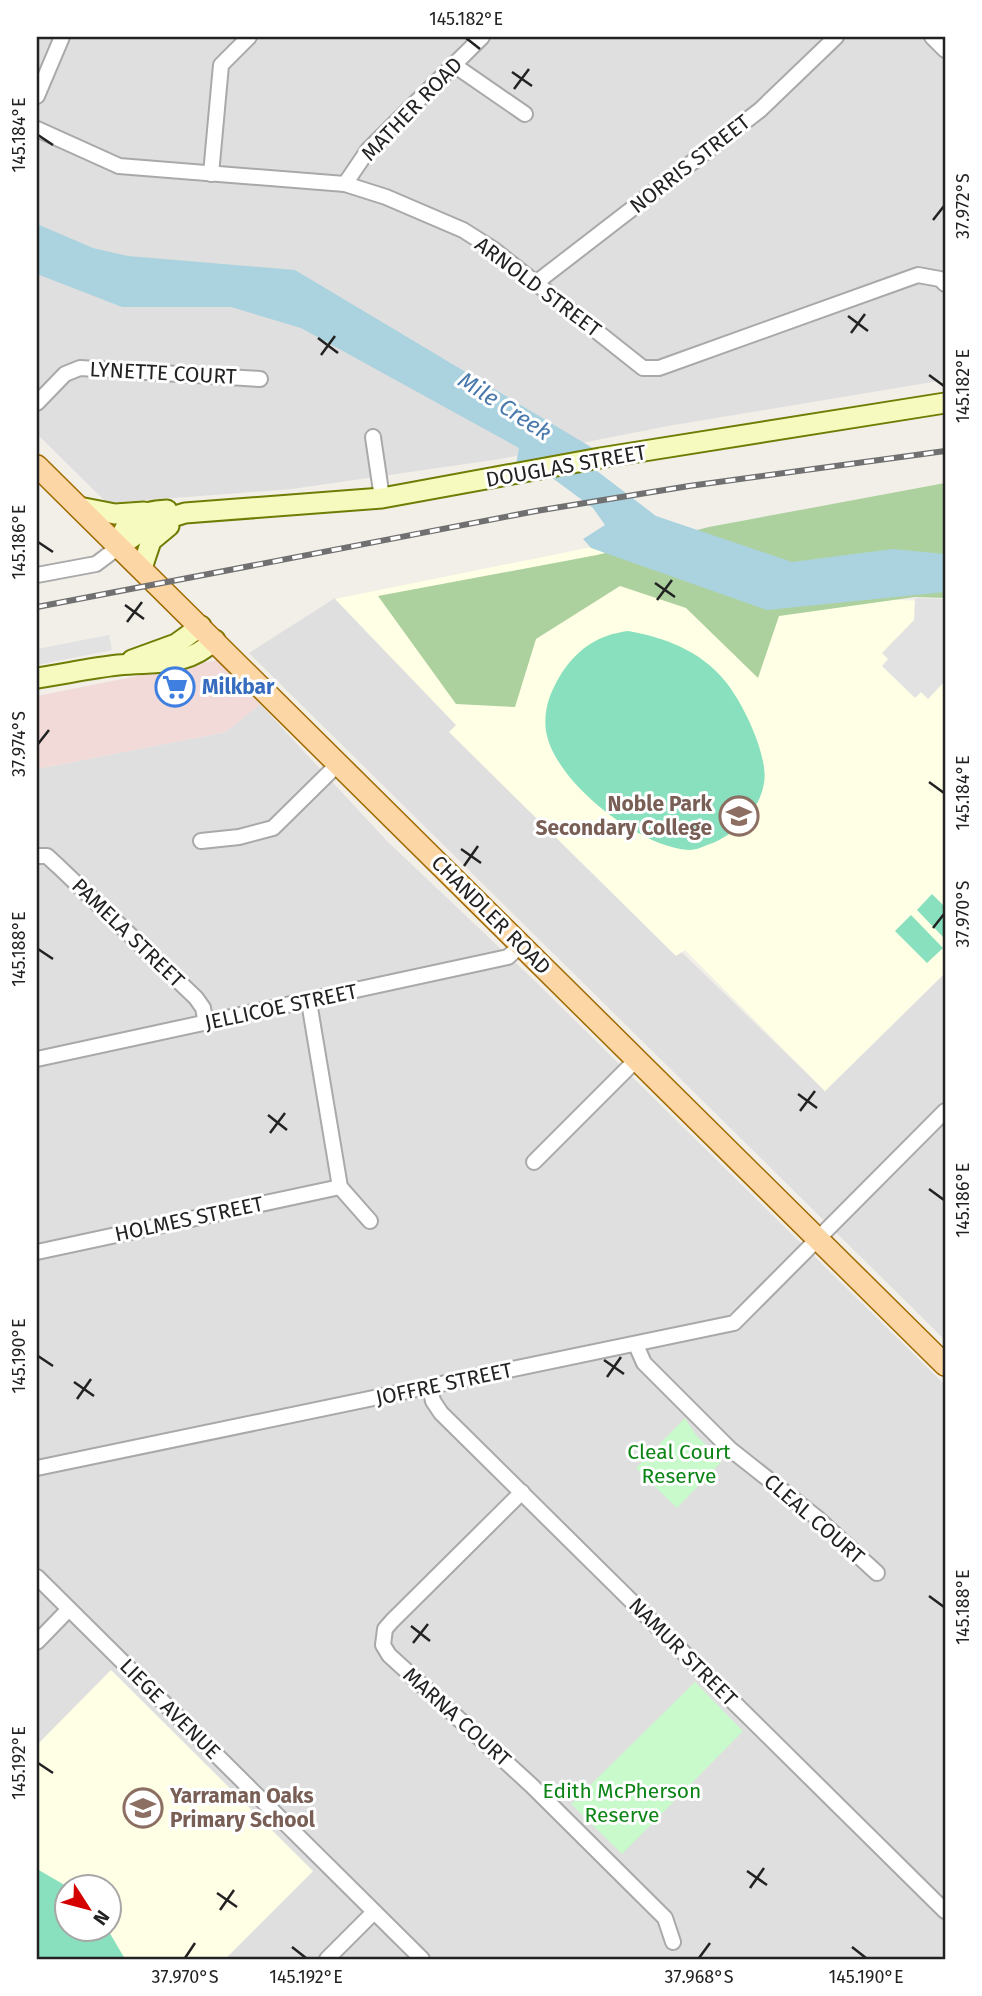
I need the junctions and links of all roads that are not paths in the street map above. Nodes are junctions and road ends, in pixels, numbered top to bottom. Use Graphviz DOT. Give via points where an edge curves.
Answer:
graph roads {
  1 [pos="62,37"];
  2 [pos="249,37"];
  3 [pos="482,37"];
  4 [pos="836,37"];
  5 [pos="932,37"];
  6 [pos="945,50"];
  7 [pos="454,65"];
  8 [pos="37,96"];
  9 [pos="525,114"];
  10 [pos="37,129"];
  11 [pos="211,174"];
  12 [pos="345,184"];
  13 [pos="944,279"];
  14 [pos="537,282"];
  15 [pos="260,379"];
  16 [pos="37,403"];
  17 [pos="945,403"];
  18 [pos="373,437"];
  19 [pos="37,466"];
  20 [pos="382,498"];
  21 [pos="79,507"];
  22 [pos="152,512"];
  23 [pos="190,512"];
  24 [pos="120,546"];
  25 [pos="142,568"];
  26 [pos="37,575"];
  27 [pos="208,633"];
  28 [pos="37,678"];
  29 [pos="339,763"];
  30 [pos="201,841"];
  31 [pos="37,856"];
  32 [pos="521,945"];
  33 [pos="309,1002"];
  34 [pos="206,1023"];
  35 [pos="37,1059"];
  36 [pos="637,1059"];
  37 [pos="945,1111"];
  38 [pos="534,1162"];
  39 [pos="340,1187"];
  40 [pos="370,1221"];
  41 [pos="818,1239"];
  42 [pos="37,1252"];
  43 [pos="636,1345"];
  44 [pos="945,1365"];
  45 [pos="430,1387"];
  46 [pos="37,1468"];
  47 [pos="522,1492"];
  48 [pos="877,1573"];
  49 [pos="37,1577"];
  50 [pos="69,1609"];
  51 [pos="37,1643"];
  52 [pos="945,1911"];
  53 [pos="374,1912"];
  54 [pos="673,1941"];
  55 [pos="327,1959"];
  56 [pos="422,1959"];
  1 -- 8 [label="street"];
  2 -- 11 [label="street" via="221,65"];
  3 -- 7 [label="street, MATHER ROAD"];
  4 -- 14 [label="street, NORRIS STREET" via="760,110"];
  5 -- 6 [label="street"];
  7 -- 9 [label="street"];
  7 -- 12 [label="street, MATHER ROAD" via="368,150"];
  10 -- 11 [label="street, ARNOLD STREET" via="119,166"];
  11 -- 12 [label="street, ARNOLD STREET"];
  12 -- 14 [label="street, ARNOLD STREET" via="463,230"];
  13 -- 14 [label="street, ARNOLD STREET" via="918,275 659,368 643,368"];
  15 -- 16 [label="street, LYNETTE COURT" via="80,368 65,374"];
  17 -- 20 [label="main road, DOUGLAS STREET"];
  18 -- 20 [label="street"];
  19 -- 21 [label="main road, CHANDLER ROAD"];
  20 -- 23 [label="main road, DOUGLAS STREET"];
  21 -- 22 [label="main road, DOUGLAS STREET" via="115,514"];
  21 -- 24 [label="main road, CHANDLER ROAD"];
  22 -- 23 [label="main road, DOUGLAS STREET"];
  22 -- 24 [label="main road" via="127,524"];
  23 -- 24 [label="main road, DOUGLAS STREET" via="153,523"];
  23 -- 25 [label="main road" via="155,536"];
  24 -- 25 [label="main road, CHANDLER ROAD"];
  24 -- 26 [label="street" via="96,564"];
  25 -- 27 [label="main road, CHANDLER ROAD"];
  27 -- 28 [label="main road" via="122,664"];
  27 -- 29 [label="main road, CHANDLER ROAD"];
  29 -- 30 [label="street" via="274,828"];
  29 -- 32 [label="main road, CHANDLER ROAD"];
  31 -- 34 [label="street, PAMELA STREET" via="47,856 196,998"];
  32 -- 33 [label="street, JELLICOE STREET" via="508,957"];
  32 -- 36 [label="main road, CHANDLER ROAD"];
  33 -- 34 [label="street, JELLICOE STREET"];
  33 -- 39 [label="street"];
  34 -- 35 [label="street, JELLICOE STREET"];
  36 -- 38 [label="street"];
  36 -- 41 [label="main road, CHANDLER ROAD"];
  37 -- 41 [label="street, JOFFRE STREET"];
  39 -- 40 [label="street"];
  39 -- 42 [label="street, HOLMES STREET"];
  41 -- 43 [label="street, JOFFRE STREET" via="734,1323"];
  41 -- 44 [label="main road, CHANDLER ROAD"];
  43 -- 45 [label="street, JOFFRE STREET"];
  43 -- 48 [label="street, CLEAL COURT" via="644,1363 730,1449 817,1517"];
  45 -- 46 [label="street, JOFFRE STREET"];
  45 -- 47 [label="street, NAMUR STREET" via="442,1413"];
  47 -- 52 [label="street, NAMUR STREET"];
  47 -- 54 [label="street, MARNA COURT" via="392,1621 385,1629 383,1645 665,1918"];
  49 -- 50 [label="street, LIEGE AVENUE"];
  50 -- 51 [label="street"];
  50 -- 53 [label="street, LIEGE AVENUE"];
  53 -- 55 [label="street"];
  53 -- 56 [label="street, LIEGE AVENUE"];
}
